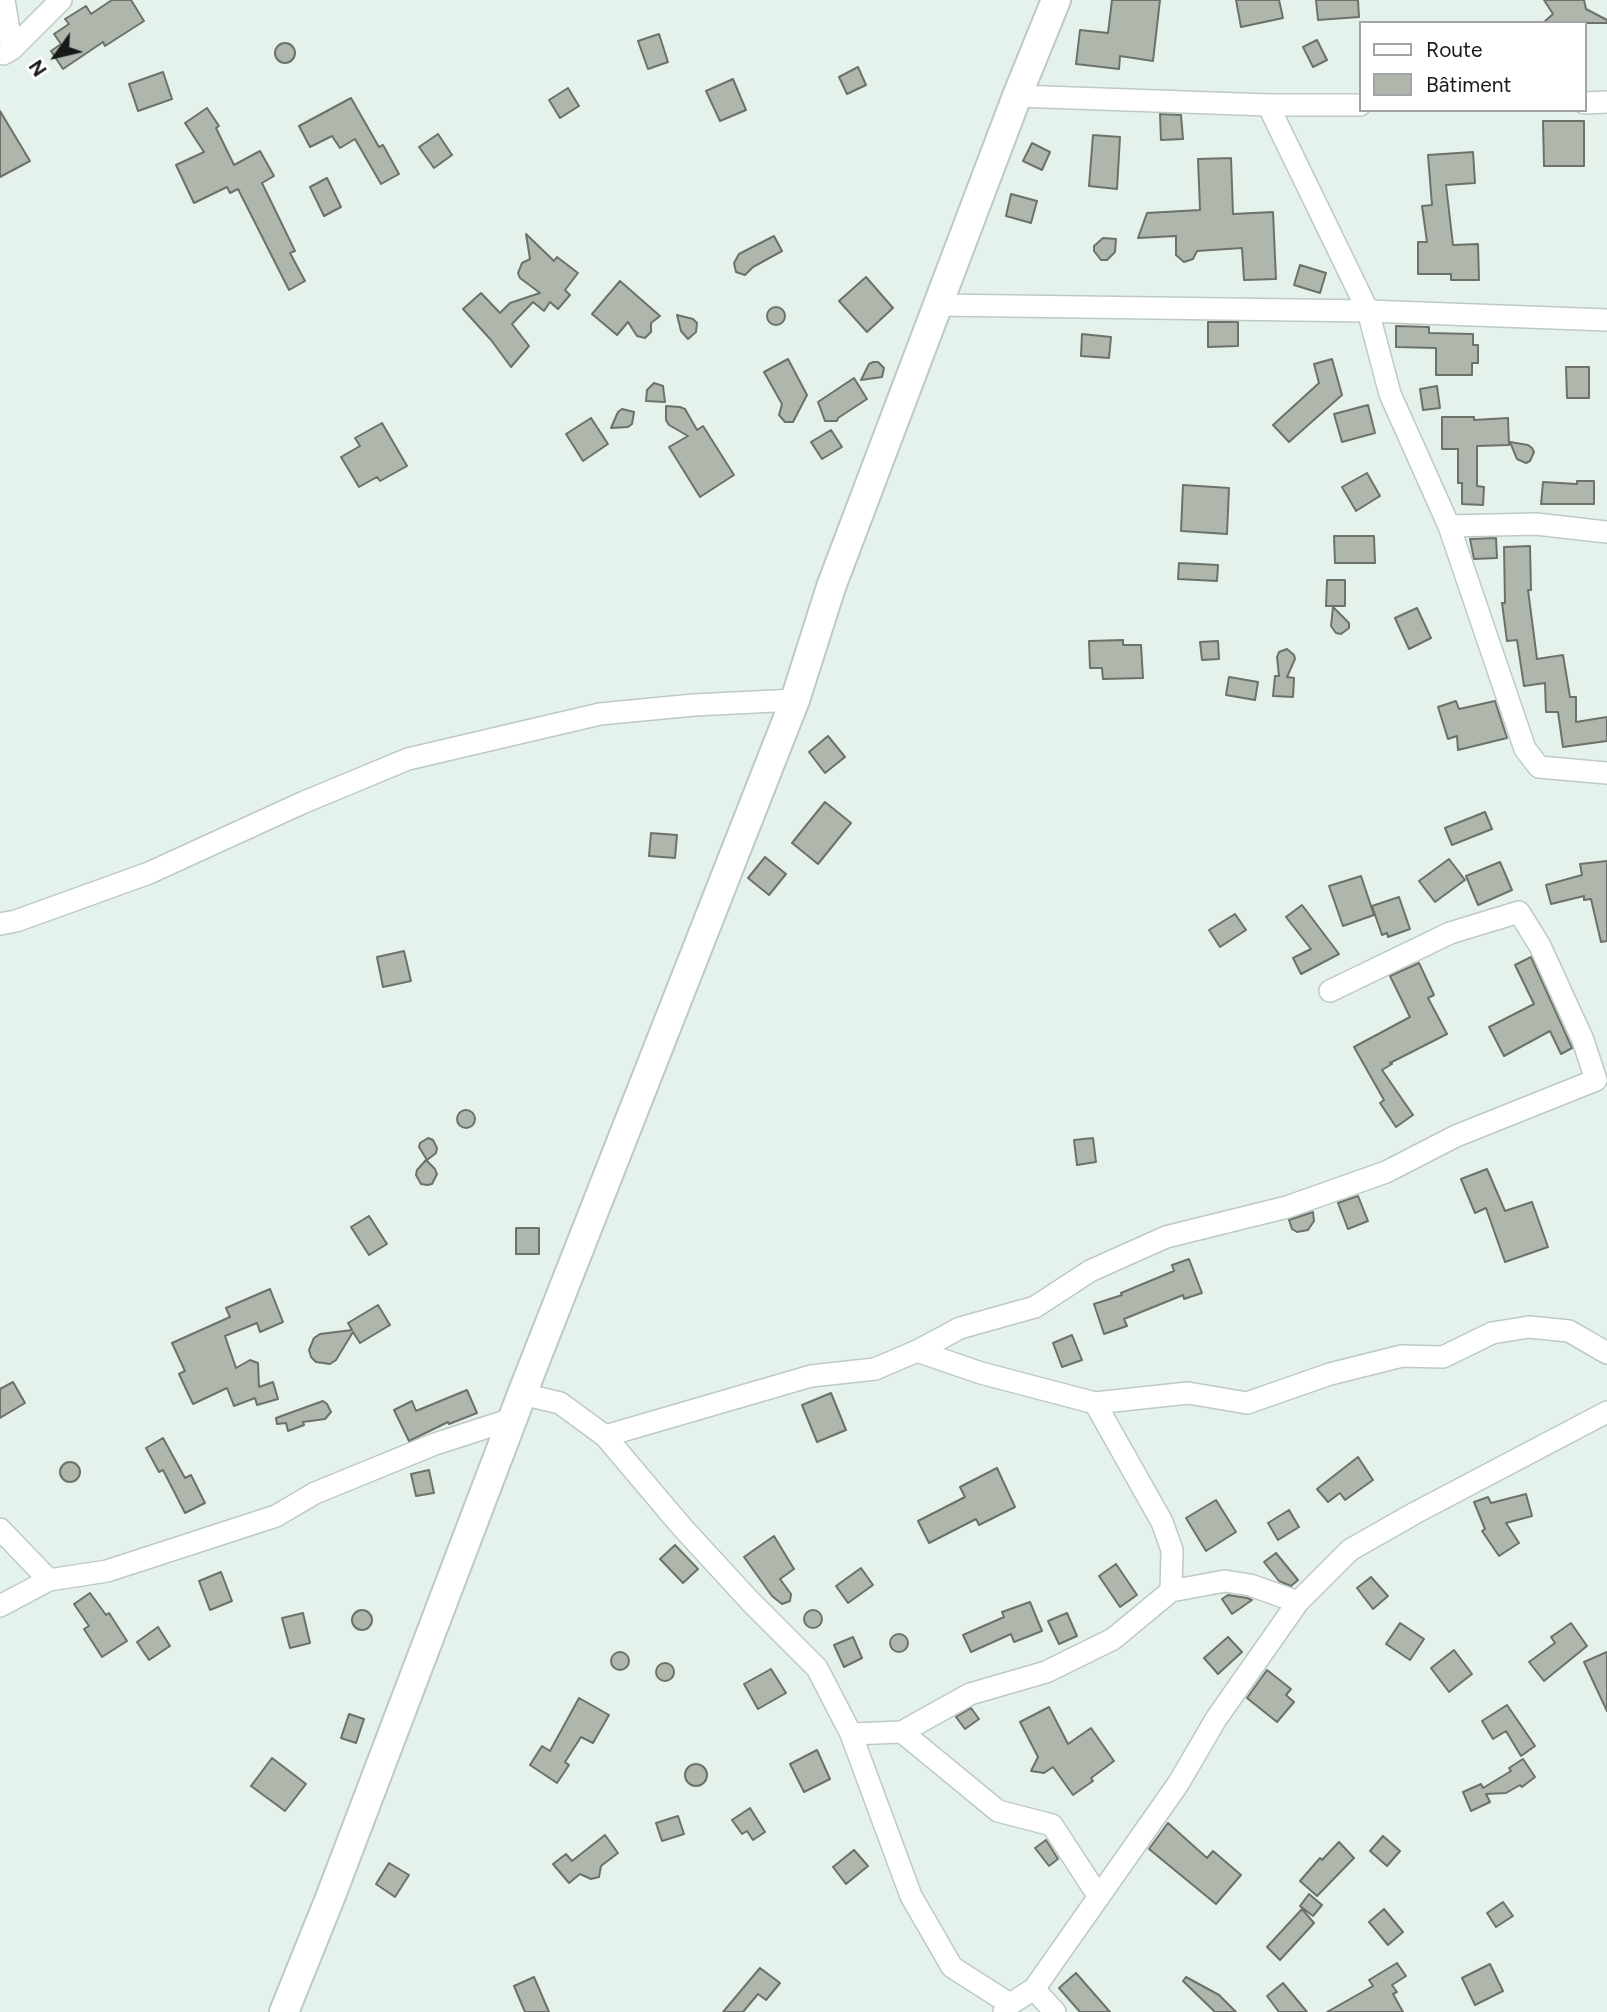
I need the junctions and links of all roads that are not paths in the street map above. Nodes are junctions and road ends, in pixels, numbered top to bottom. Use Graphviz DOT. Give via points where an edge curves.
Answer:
graph roads {
  1 [pos="4,0"];
  2 [pos="61,0"];
  3 [pos="1056,0"];
  4 [pos="6,52"];
  5 [pos="1017,96"];
  6 [pos="1607,102"];
  7 [pos="1586,103"];
  8 [pos="1268,105"];
  9 [pos="1358,105"];
  10 [pos="939,305"];
  11 [pos="1368,312"];
  12 [pos="1607,320"];
  13 [pos="1448,526"];
  14 [pos="1607,532"];
  15 [pos="795,700"];
  16 [pos="1607,773"];
  17 [pos="0,924"];
  18 [pos="1331,991"];
  19 [pos="917,1351"];
  20 [pos="1607,1353"];
  21 [pos="1095,1403"];
  22 [pos="517,1407"];
  23 [pos="1607,1412"];
  24 [pos="606,1436"];
  25 [pos="0,1530"];
  26 [pos="49,1580"];
  27 [pos="1171,1591"];
  28 [pos="1298,1602"];
  29 [pos="0,1606"];
  30 [pos="902,1732"];
  31 [pos="852,1734"];
  32 [pos="1099,1898"];
  33 [pos="1034,1989"];
  34 [pos="1007,2008"];
  35 [pos="284,2012"];
  36 [pos="1055,2012"];
  1 -- 4 [label="street"];
  2 -- 4 [label="street"];
  3 -- 5 [label="main road"];
  5 -- 8 [label="street"];
  5 -- 10 [label="main road"];
  6 -- 7 [label="street"];
  8 -- 9 [label="street"];
  8 -- 11 [label="street"];
  10 -- 11 [label="street"];
  10 -- 15 [label="main road" via="831,587"];
  11 -- 12 [label="street"];
  11 -- 13 [label="street" via="1390,394"];
  13 -- 14 [label="street" via="1536,524"];
  13 -- 16 [label="street" via="1525,749 1539,767"];
  15 -- 17 [label="street" via="600,714 408,759 149,873"];
  15 -- 22 [label="main road"];
  18 -- 19 [label="street" via="1450,933 1519,912 1573,1016 1596,1080 1456,1136 1386,1172 1287,1207 1166,1237 1090,1271 1035,1307 960,1328"];
  19 -- 21 [label="street"];
  19 -- 24 [label="street" via="875,1368 811,1376"];
  20 -- 21 [label="street" via="1569,1331 1529,1327 1492,1333 1443,1357 1402,1356 1330,1374 1247,1403 1188,1393"];
  21 -- 27 [label="street" via="1162,1522 1172,1550"];
  22 -- 24 [label="street" via="560,1403"];
  22 -- 26 [label="street" via="315,1493 276,1516 107,1571"];
  22 -- 35 [label="main road"];
  23 -- 28 [label="street" via="1350,1550"];
  24 -- 31 [label="street" via="682,1527 817,1668"];
  25 -- 26 [label="street"];
  26 -- 29 [label="street"];
  27 -- 28 [label="street" via="1225,1581"];
  27 -- 30 [label="street" via="1113,1639 1046,1672 970,1694"];
  28 -- 32 [label="street"];
  30 -- 31 [label="street"];
  30 -- 32 [label="street" via="998,1811 1052,1825"];
  31 -- 34 [label="street" via="911,1896 952,1967"];
  32 -- 33 [label="street"];
  33 -- 34 [label="street"];
  33 -- 36 [label="street"];
}
